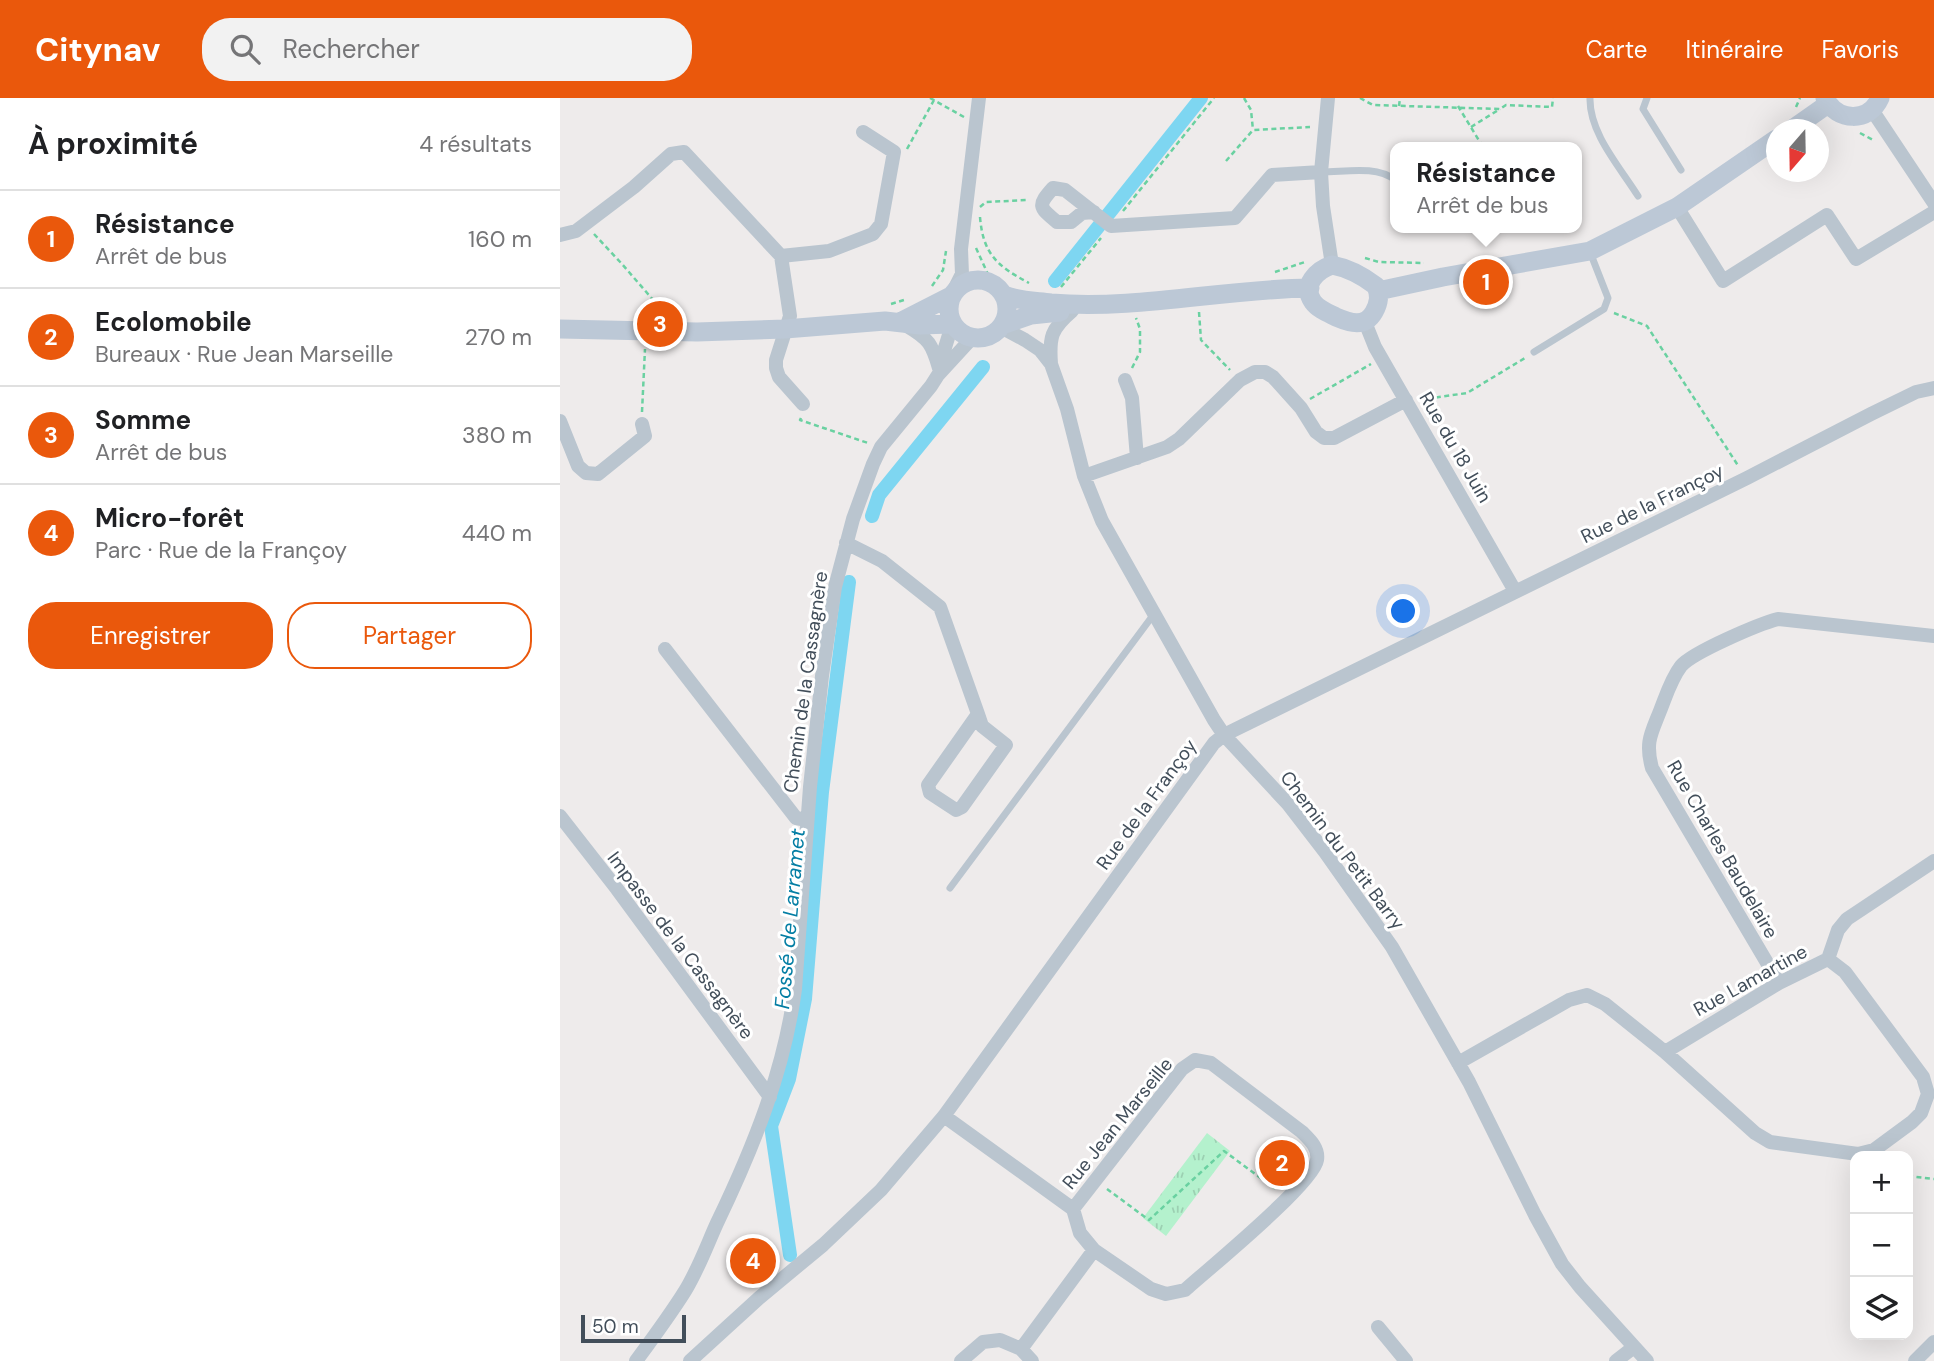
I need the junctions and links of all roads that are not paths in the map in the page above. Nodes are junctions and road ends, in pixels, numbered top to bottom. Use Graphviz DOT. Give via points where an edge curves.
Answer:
graph roads {
  1 [pos="979,98"];
  2 [pos="1328,98"];
  3 [pos="1590,98"];
  4 [pos="1647,98"];
  5 [pos="1826,101"];
  6 [pos="1876,104"];
  7 [pos="1795,119"];
  8 [pos="863,132"];
  9 [pos="1766,146"];
  10 [pos="1681,170"];
  11 [pos="1321,172"];
  12 [pos="1390,176"];
  13 [pos="1638,196"];
  14 [pos="1934,203"];
  15 [pos="1677,207"];
  16 [pos="1094,212"];
  17 [pos="1934,212"];
  18 [pos="560,235"];
  19 [pos="1590,251"];
  20 [pos="781,256"];
  21 [pos="1332,265"];
  22 [pos="1310,288"];
  23 [pos="998,289"];
  24 [pos="1378,291"];
  25 [pos="952,294"];
  26 [pos="1078,308"];
  27 [pos="900,322"];
  28 [pos="1364,322"];
  29 [pos="952,324"];
  30 [pos="1002,326"];
  31 [pos="560,329"];
  32 [pos="785,329"];
  33 [pos="972,338"];
  34 [pos="1534,352"];
  35 [pos="1051,364"];
  36 [pos="938,372"];
  37 [pos="1125,380"];
  38 [pos="1934,388"];
  39 [pos="1406,400"];
  40 [pos="803,404"];
  41 [pos="560,421"];
  42 [pos="642,424"];
  43 [pos="1137,458"];
  44 [pos="1084,476"];
  45 [pos="846,543"];
  46 [pos="1516,591"];
  47 [pos="1154,613"];
  48 [pos="1934,635"];
  49 [pos="665,649"];
  50 [pos="978,714"];
  51 [pos="1224,735"];
  52 [pos="560,816"];
  53 [pos="807,820"];
  54 [pos="1934,860"];
  55 [pos="950,888"];
  56 [pos="1828,959"];
  57 [pos="1779,983"];
  58 [pos="1665,1052"];
  59 [pos="1458,1063"];
  60 [pos="770,1097"];
  61 [pos="944,1116"];
  62 [pos="1073,1209"];
  63 [pos="1094,1250"];
  64 [pos="1378,1327"];
  65 [pos="1934,1342"];
  66 [pos="1634,1347"];
  67 [pos="1021,1349"];
  68 [pos="636,1361"];
  69 [pos="690,1361"];
  70 [pos="961,1361"];
  71 [pos="1032,1361"];
  72 [pos="1406,1361"];
  73 [pos="1616,1361"];
  74 [pos="1647,1361"];
  75 [pos="1915,1361"];
  1 -- 25 [label="street" via="973,205 961,249 962,274"];
  2 -- 11 [label="street"];
  3 -- 13 [label="lane" via="1597,131"];
  4 -- 10 [label="lane" via="1643,109"];
  5 -- 6 [label="street" via="1835,111 1854,117 1863,116"];
  5 -- 7 [label="street"];
  6 -- 14 [label="street"];
  8 -- 20 [label="street" via="894,152 881,224 873,234 829,251"];
  9 -- 15 [label="street"];
  11 -- 12 [label="lane" via="1375,171"];
  11 -- 16 [label="street" via="1272,175 1235,218 1111,226"];
  11 -- 21 [label="street"];
  15 -- 17 [label="street" via="1723,281 1827,215 1856,259"];
  15 -- 19 [label="street"];
  16 -- 16 [label="street" via="1065,190 1053,188 1041,205 1056,222 1071,222 1082,213"];
  18 -- 20 [label="street" via="576,231 671,154 684,152"];
  19 -- 24 [label="street"];
  19 -- 34 [label="lane" via="1608,298 1604,309"];
  20 -- 32 [label="street" via="790,316"];
  21 -- 22 [label="street" via="1321,269"];
  21 -- 24 [label="street" via="1365,278"];
  22 -- 26 [label="street"];
  22 -- 28 [label="street" via="1311,300 1319,308 1346,321"];
  23 -- 25 [label="street" via="974,280"];
  23 -- 26 [label="street" via="1012,299"];
  23 -- 30 [label="street" via="1007,313"];
  24 -- 28 [label="street" via="1379,302"];
  25 -- 27 [label="street"];
  25 -- 29 [label="street" via="948,310"];
  26 -- 30 [label="street" via="1031,315"];
  26 -- 35 [label="street" via="1061,320 1051,335"];
  27 -- 29 [label="street"];
  27 -- 32 [label="street"];
  27 -- 36 [label="street" via="930,342"];
  28 -- 39 [label="street, Rue du 18 Juin"];
  29 -- 33 [label="street"];
  29 -- 36 [label="street"];
  30 -- 33 [label="street" via="990,336"];
  30 -- 35 [label="street, Chemin du Petit Barry" via="1026,340"];
  31 -- 32 [label="street"];
  32 -- 40 [label="street" via="776,368"];
  33 -- 36 [label="street"];
  35 -- 44 [label="street, Chemin du Petit Barry"];
  36 -- 45 [label="street, Chemin de la Cassagnère" via="881,447"];
  37 -- 43 [label="street" via="1132,398"];
  38 -- 46 [label="street, Rue de la Françoy" via="1883,408"];
  39 -- 43 [label="street" via="1334,438 1324,438 1273,377 1255,372 1240,380 1179,439"];
  39 -- 46 [label="street, Rue du 18 Juin"];
  41 -- 42 [label="street" via="578,466 586,473 598,474 645,436"];
  43 -- 44 [label="street"];
  44 -- 47 [label="street, Chemin du Petit Barry" via="1102,521"];
  45 -- 50 [label="street" via="882,561 940,607"];
  45 -- 53 [label="street, Chemin de la Cassagnère" via="821,676"];
  46 -- 51 [label="street, Rue de la Françoy"];
  47 -- 51 [label="street, Chemin du Petit Barry"];
  47 -- 55 [label="lane"];
  48 -- 57 [label="street, Rue Charles Baudelaire" via="1779,619 1693,657 1672,681 1649,738 1652,768"];
  49 -- 53 [label="street" via="796,818"];
  50 -- 50 [label="street" via="982,726 1006,745 956,810 930,793 928,785"];
  51 -- 59 [label="street, Chemin du Petit Barry" via="1288,804 1392,947"];
  51 -- 61 [label="street, Rue de la Françoy"];
  52 -- 60 [label="street, Impasse de la Cassagnère"];
  53 -- 60 [label="street, Chemin de la Cassagnère" via="791,1022"];
  54 -- 56 [label="street" via="1847,919"];
  56 -- 57 [label="street, Rue Lamartine"];
  56 -- 58 [label="street, Rue Lamartine" via="1845,972 1916,1066 1928,1094 1921,1113 1874,1150 1858,1154 1770,1142"];
  57 -- 58 [label="street, Rue Lamartine"];
  58 -- 59 [label="street, Rue Lamartine" via="1587,995 1569,1000"];
  59 -- 66 [label="street, Chemin du Petit Barry" via="1562,1264"];
  60 -- 68 [label="street, Chemin de la Cassagnère" via="740,1177 687,1288"];
  61 -- 62 [label="street, Rue Jean Marseille"];
  61 -- 69 [label="street, Rue de la Françoy" via="881,1190"];
  62 -- 63 [label="street, Rue Jean Marseille" via="1080,1233"];
  62 -- 63 [label="street, Rue Jean Marseille" via="1182,1069 1195,1060 1210,1063 1314,1145 1317,1160 1288,1198 1185,1290 1166,1294 1151,1289"];
  63 -- 67 [label="street"];
  64 -- 72 [label="street"];
  65 -- 75 [label="street"];
  66 -- 73 [label="street"];
  66 -- 74 [label="street, Chemin du Petit Barry"];
  67 -- 70 [label="street" via="1000,1340 983,1342"];
  67 -- 71 [label="street"];
}
